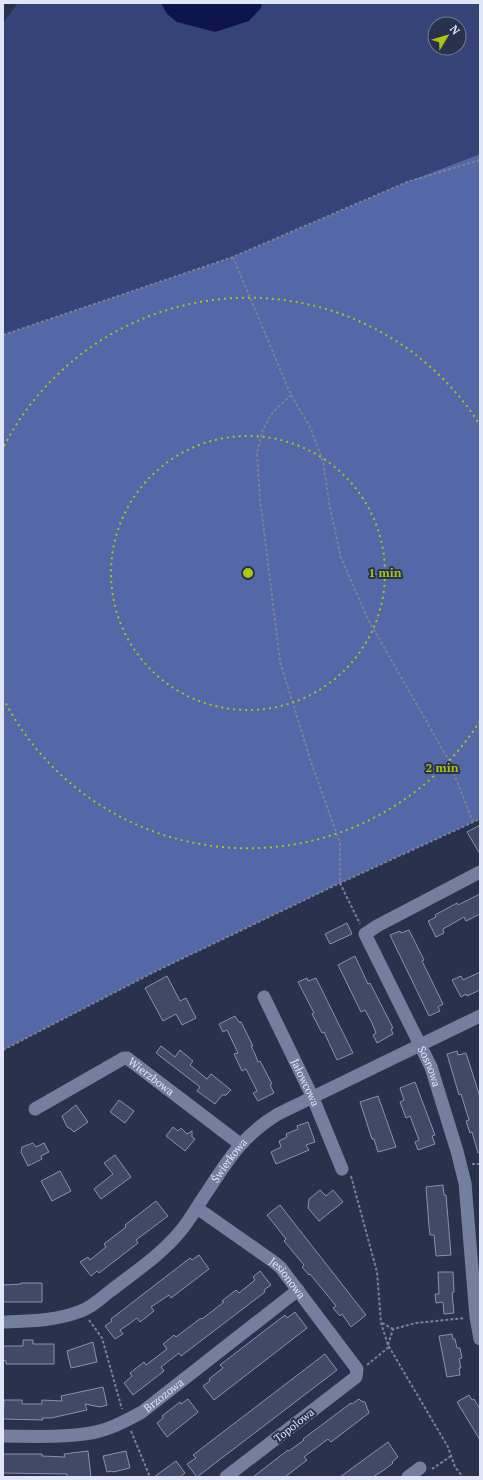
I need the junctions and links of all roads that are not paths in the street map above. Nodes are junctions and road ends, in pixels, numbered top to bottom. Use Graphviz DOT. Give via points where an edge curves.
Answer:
graph roads {
  1 [pos="480,872"];
  2 [pos="264,997"];
  3 [pos="480,1016"];
  4 [pos="421,1045"];
  5 [pos="313,1098"];
  6 [pos="35,1109"];
  7 [pos="240,1144"];
  8 [pos="347,1172"];
  9 [pos="197,1208"];
  10 [pos="298,1290"];
  11 [pos="3,1322"];
  12 [pos="480,1339"];
  13 [pos="357,1369"];
  14 [pos="3,1436"];
  15 [pos="420,1468"];
  16 [pos="226,1477"];
  17 [pos="408,1477"];
  1 -- 4 [label="street, Sosnowa" via="365,934"];
  2 -- 5 [label="street, Jałowcowa"];
  3 -- 4 [label="street, Świerkowa"];
  4 -- 5 [label="street, Świerkowa"];
  4 -- 12 [label="street, Sosnowa" via="431,1067 462,1171"];
  5 -- 7 [label="street, Świerkowa" via="268,1120"];
  5 -- 8 [label="street, Jałowcowa"];
  6 -- 7 [label="street, Wierzbowa" via="127,1058"];
  7 -- 9 [label="street, Świerkowa"];
  9 -- 10 [label="street, Jesionowa" via="274,1262"];
  9 -- 11 [label="street, Świerkowa" via="178,1234 153,1258 83,1311 49,1320"];
  10 -- 13 [label="street, Jesionowa"];
  10 -- 14 [label="street, Brzozowa" via="142,1412 126,1420 85,1434"];
  13 -- 16 [label="street, Topolowa" via="356,1377"];
  15 -- 17 [label="street"];
}
